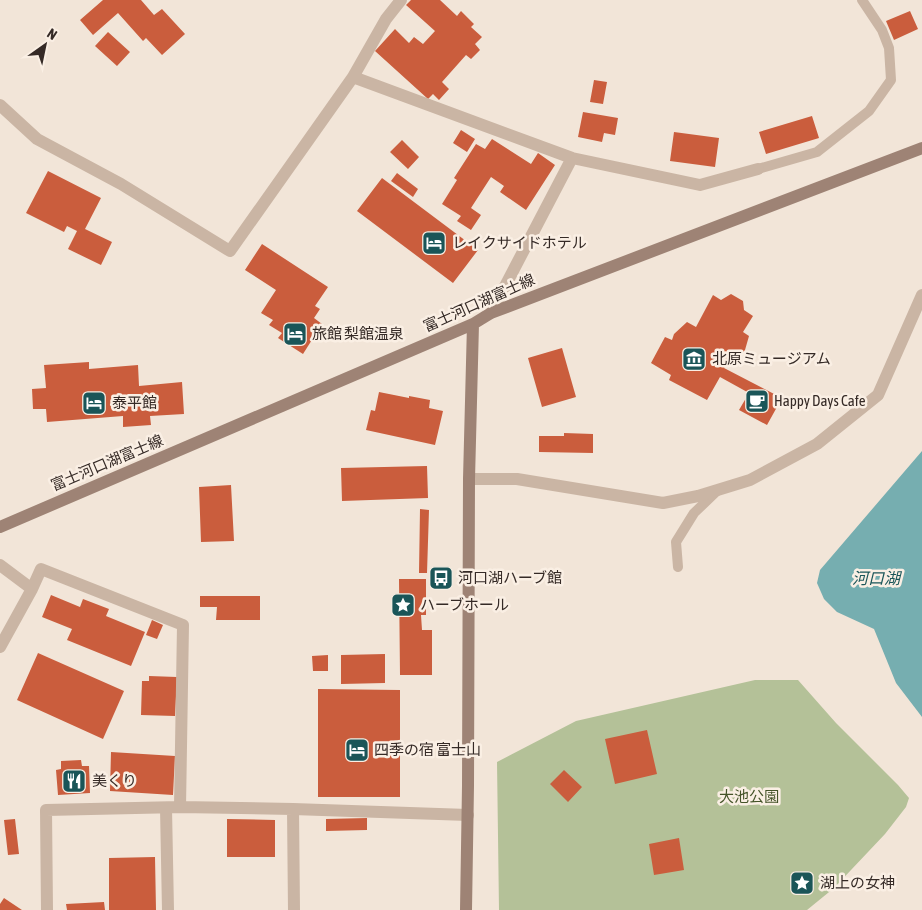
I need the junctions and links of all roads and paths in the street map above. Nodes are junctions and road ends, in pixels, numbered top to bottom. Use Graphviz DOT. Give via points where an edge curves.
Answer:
graph roads {
  1 [pos="401,0"];
  2 [pos="862,0"];
  3 [pos="353,77"];
  4 [pos="0,105"];
  5 [pos="922,148"];
  6 [pos="572,158"];
  7 [pos="758,169"];
  8 [pos="922,295"];
  9 [pos="491,313"];
  10 [pos="473,324"];
  11 [pos="469,479"];
  12 [pos="718,490"];
  13 [pos="0,527"];
  14 [pos="0,565"];
  15 [pos="678,568"];
  16 [pos="32,589"];
  17 [pos="0,647"];
  18 [pos="166,808"];
  19 [pos="180,808"];
  20 [pos="293,809"];
  21 [pos="468,815"];
  22 [pos="46,910"];
  23 [pos="168,910"];
  24 [pos="294,910"];
  25 [pos="466,910"];
  1 -- 3 [label="street" via="386,19"];
  2 -- 7 [label="lane" via="882,30 889,48 891,80 868,111 817,152"];
  3 -- 4 [label="street" via="230,251 121,184 37,139"];
  3 -- 6 [label="street"];
  5 -- 9 [label="main road, 富士河口湖富士線"];
  6 -- 7 [label="street" via="700,185"];
  6 -- 9 [label="street"];
  8 -- 12 [label="street" via="878,395 817,444 750,480"];
  9 -- 10 [label="main road, 富士河口湖富士線"];
  10 -- 11 [label="main road"];
  10 -- 13 [label="main road, 富士河口湖富士線"];
  11 -- 12 [label="street" via="517,479 662,503"];
  11 -- 21 [label="main road"];
  12 -- 15 [label="lane" via="694,513 676,542"];
  14 -- 16 [label="street"];
  16 -- 17 [label="street"];
  16 -- 19 [label="street" via="41,569 183,625"];
  18 -- 19 [label="street"];
  18 -- 22 [label="street" via="46,810"];
  18 -- 23 [label="street"];
  19 -- 20 [label="street"];
  20 -- 21 [label="street"];
  20 -- 24 [label="street"];
  21 -- 25 [label="main road"];
}
